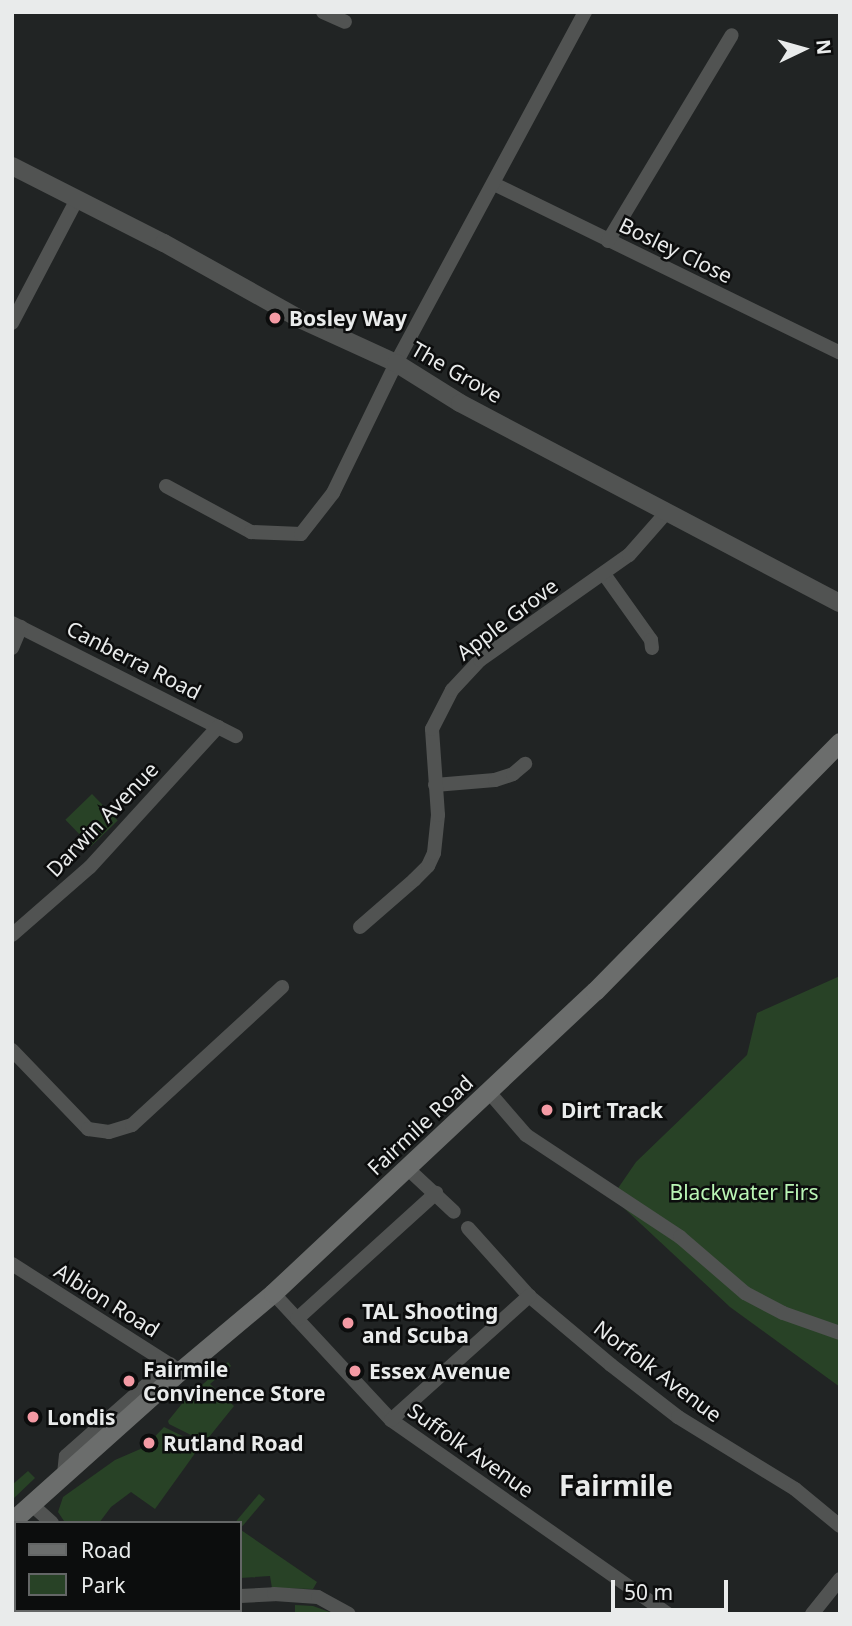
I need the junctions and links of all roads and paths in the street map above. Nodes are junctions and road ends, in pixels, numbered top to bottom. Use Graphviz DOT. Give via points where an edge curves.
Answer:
graph roads {
  1 [pos="323,12"];
  2 [pos="585,12"];
  3 [pos="345,22"];
  4 [pos="732,35"];
  5 [pos="12,166"];
  6 [pos="494,184"];
  7 [pos="77,199"];
  8 [pos="608,241"];
  9 [pos="12,323"];
  10 [pos="840,354"];
  11 [pos="396,363"];
  12 [pos="166,486"];
  13 [pos="666,513"];
  14 [pos="604,574"];
  15 [pos="840,603"];
  16 [pos="17,625"];
  17 [pos="12,648"];
  18 [pos="652,648"];
  19 [pos="218,727"];
  20 [pos="236,736"];
  21 [pos="840,742"];
  22 [pos="525,764"];
  23 [pos="435,785"];
  24 [pos="360,927"];
  25 [pos="12,935"];
  26 [pos="282,987"];
  27 [pos="12,1050"];
  28 [pos="488,1091"];
  29 [pos="407,1168"];
  30 [pos="436,1193"];
  31 [pos="454,1212"];
  32 [pos="468,1228"];
  33 [pos="12,1264"];
  34 [pos="273,1293"];
  35 [pos="528,1297"];
  36 [pos="298,1319"];
  37 [pos="840,1333"];
  38 [pos="175,1367"];
  39 [pos="391,1420"];
  40 [pos="32,1504"];
  41 [pos="12,1521"];
  42 [pos="50,1521"];
  43 [pos="840,1526"];
  44 [pos="840,1579"];
  45 [pos="242,1596"];
  46 [pos="349,1614"];
  47 [pos="668,1614"];
  48 [pos="812,1614"];
  1 -- 3 [label="street"];
  2 -- 6 [label="street"];
  4 -- 8 [label="street"];
  5 -- 7 [label="street, The Grove"];
  6 -- 8 [label="street, Bosley Close"];
  6 -- 11 [label="street"];
  7 -- 9 [label="street"];
  7 -- 11 [label="street, The Grove" via="302,320"];
  8 -- 10 [label="street, Bosley Close"];
  11 -- 12 [label="street" via="333,493 301,534 251,532"];
  11 -- 13 [label="street, The Grove" via="460,403"];
  13 -- 14 [label="street, Apple Grove" via="629,555"];
  13 -- 15 [label="street, The Grove"];
  14 -- 18 [label="street" via="651,640"];
  14 -- 23 [label="street, Apple Grove" via="480,660 452,690 432,729"];
  16 -- 17 [label="street"];
  16 -- 19 [label="street, Canberra Road"];
  19 -- 20 [label="street, Canberra Road"];
  19 -- 25 [label="street, Darwin Avenue" via="90,867"];
  21 -- 28 [label="main road, Fairmile Road" via="619,968"];
  22 -- 23 [label="street" via="495,780"];
  23 -- 24 [label="street, Apple Grove" via="436,838 428,866"];
  26 -- 27 [label="street" via="265,992 132,1125 109,1132 88,1129"];
  28 -- 29 [label="main road, Fairmile Road"];
  28 -- 37 [label="street" via="526,1135 680,1237 745,1293 783,1313"];
  29 -- 30 [label="street"];
  29 -- 34 [label="main road, Fairmile Road"];
  30 -- 31 [label="street"];
  30 -- 36 [label="street"];
  32 -- 35 [label="street, Norfolk Avenue"];
  33 -- 38 [label="street, Albion Road"];
  34 -- 36 [label="street, Suffolk Avenue"];
  34 -- 38 [label="main road, Fairmile Road"];
  35 -- 39 [label="street"];
  35 -- 43 [label="street, Norfolk Avenue" via="678,1417 795,1489"];
  36 -- 39 [label="street, Suffolk Avenue"];
  38 -- 40 [label="main road, Fairmile Road"];
  39 -- 47 [label="street, Suffolk Avenue"];
  40 -- 41 [label="main road, Fairmile Road"];
  40 -- 42 [label="street"];
  44 -- 48 [label="street"];
  45 -- 46 [label="street" via="318,1597"];
}
